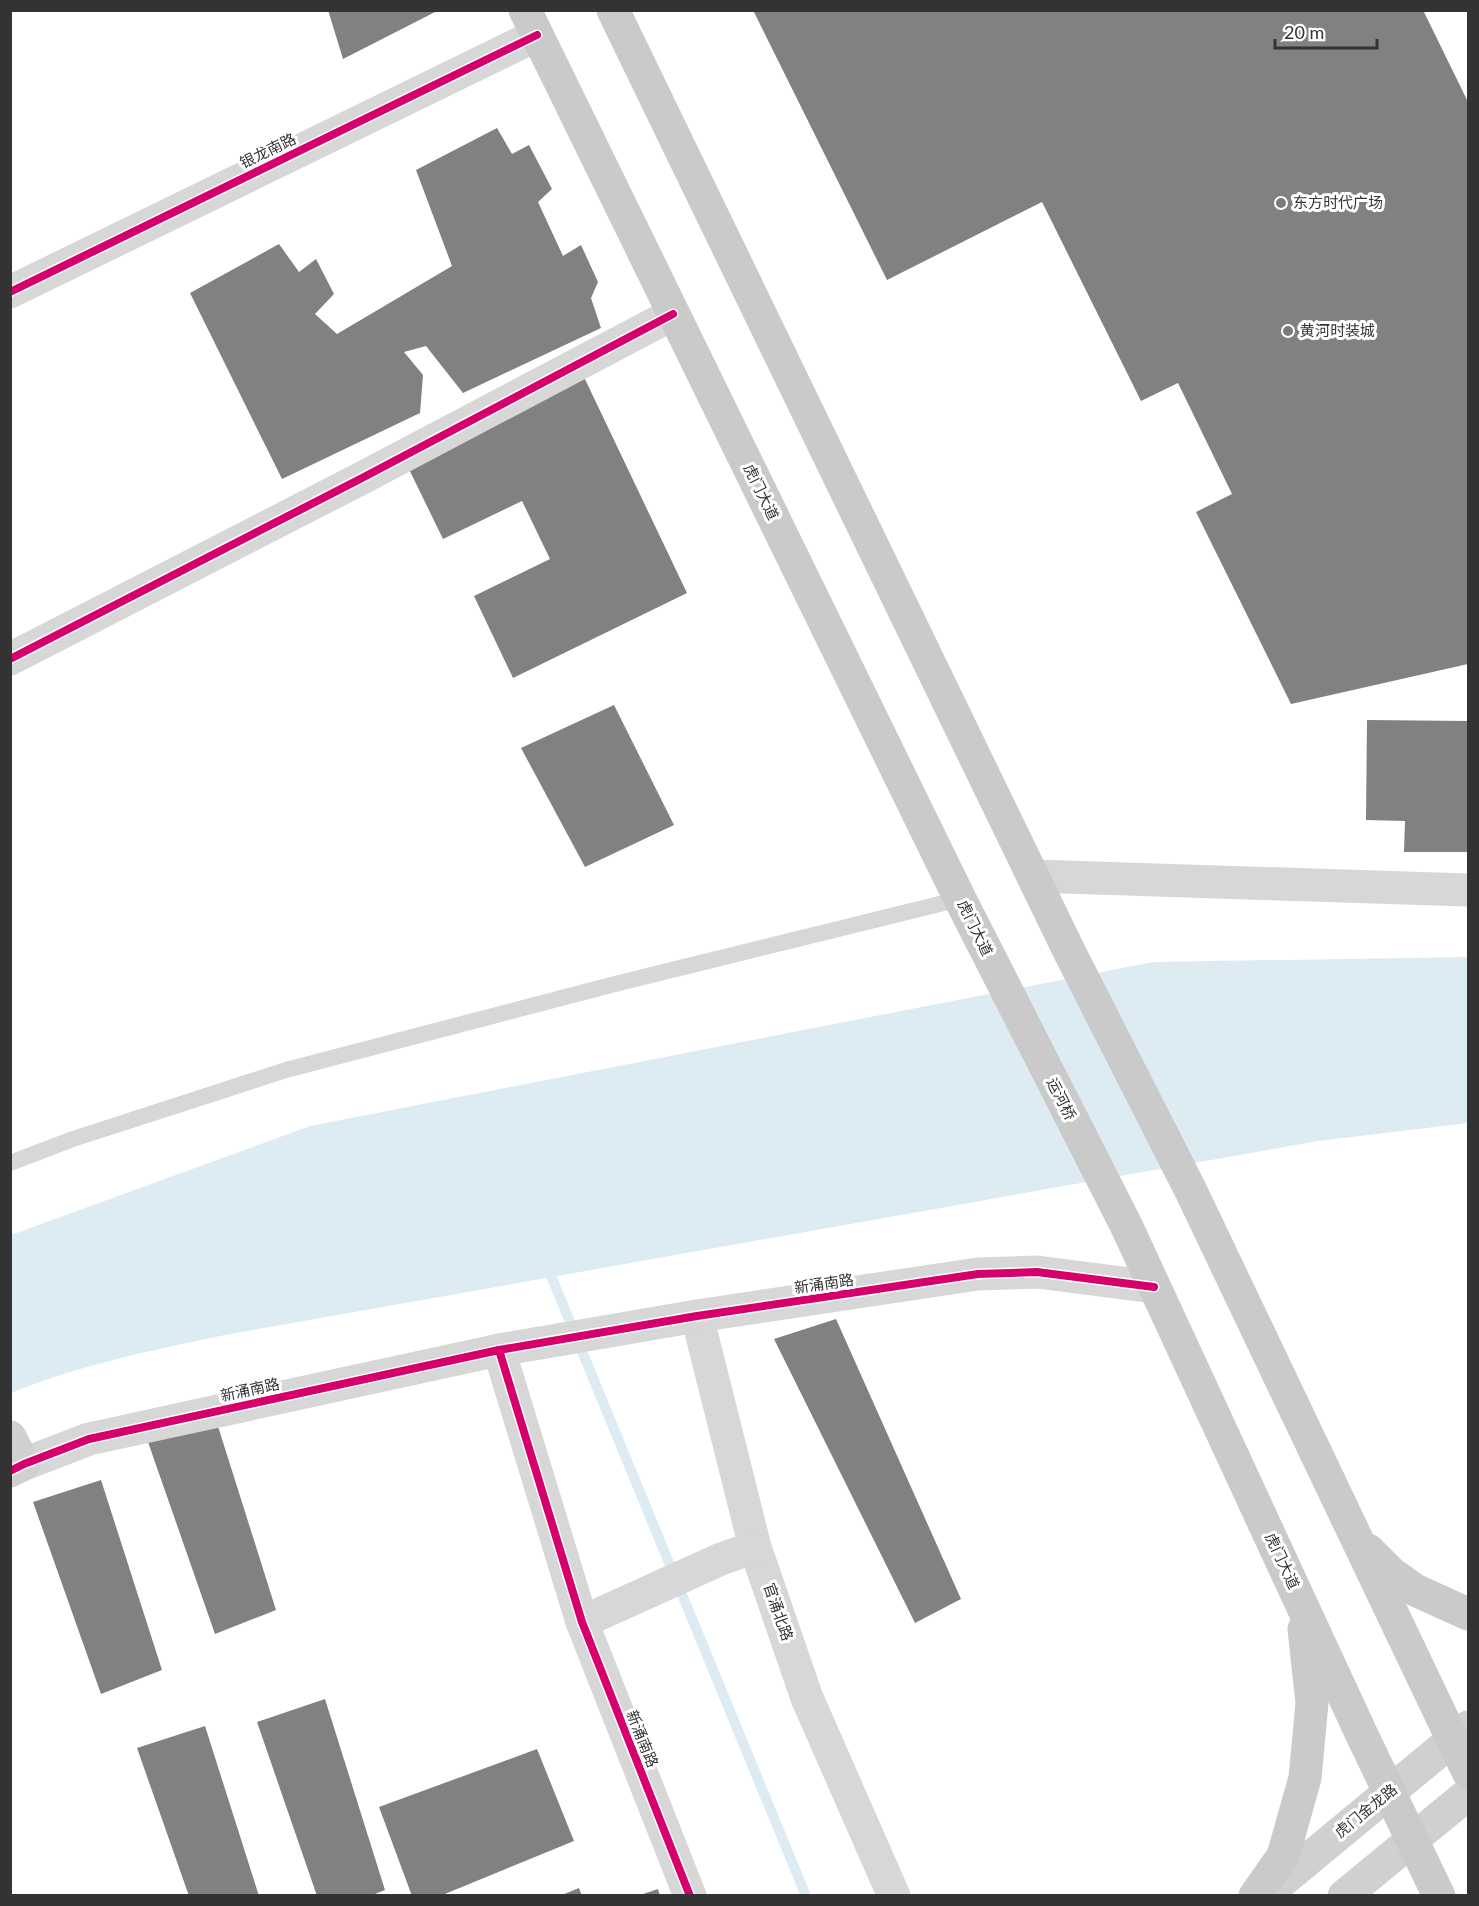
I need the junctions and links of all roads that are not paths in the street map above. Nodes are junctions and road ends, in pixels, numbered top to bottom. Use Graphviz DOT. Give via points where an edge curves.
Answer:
graph roads {
  1 [pos="613,10"];
  2 [pos="531,23"];
  3 [pos="10,291"];
  4 [pos="673,314"];
  5 [pos="10,658"];
  6 [pos="1033,876"];
  7 [pos="1468,890"];
  8 [pos="960,898"];
  9 [pos="997,974"];
  10 [pos="10,1163"];
  11 [pos="1126,1226"];
  12 [pos="1154,1287"];
  13 [pos="697,1316"];
  14 [pos="499,1350"];
  15 [pos="15,1457"];
  16 [pos="1356,1538"];
  17 [pos="755,1547"];
  18 [pos="1302,1603"];
  19 [pos="1468,1614"];
  20 [pos="582,1622"];
  21 [pos="1461,1734"];
  22 [pos="1468,1772"];
  23 [pos="1389,1792"];
  24 [pos="1468,1794"];
  25 [pos="1413,1839"];
  26 [pos="690,1896"];
  27 [pos="894,1896"];
  28 [pos="1255,1896"];
  29 [pos="1264,1896"];
  30 [pos="1344,1896"];
  31 [pos="1439,1896"];
  1 -- 6 [label="main road"];
  2 -- 3 [label="street, 银龙南路"];
  2 -- 4 [label="main road, 虎门大道"];
  4 -- 5 [label="street"];
  4 -- 8 [label="main road, 虎门大道"];
  6 -- 7 [label="street"];
  6 -- 16 [label="main road" via="1191,1191"];
  8 -- 9 [label="main road, 虎门大道"];
  8 -- 10 [label="lane" via="286,1070"];
  9 -- 11 [label="main road, 运河桥"];
  11 -- 12 [label="main road, 虎门大道"];
  12 -- 13 [label="street, 新涌南路" via="1037,1272 978,1274"];
  12 -- 18 [label="main road, 虎门大道"];
  13 -- 14 [label="street, 新涌南路"];
  13 -- 17 [label="street, 官涌北路"];
  14 -- 15 [label="street, 新涌南路"];
  14 -- 20 [label="street, 新涌南路"];
  16 -- 19 [label="main road" via="1391,1573 1415,1590"];
  16 -- 21 [label="main road"];
  17 -- 20 [label="street"];
  17 -- 27 [label="street, 官涌北路" via="807,1698"];
  18 -- 23 [label="main road, 虎门大道"];
  18 -- 28 [label="main road" via="1312,1703 1305,1778 1283,1856"];
  20 -- 26 [label="street, 新涌南路"];
  21 -- 22 [label="main road"];
  21 -- 23 [label="main road, 虎门金龙路"];
  23 -- 25 [label="main road, 虎门大道"];
  23 -- 29 [label="main road, 虎门金龙路"];
  24 -- 25 [label="main road"];
  25 -- 30 [label="main road"];
  25 -- 31 [label="main road, 虎门大道"];
}
